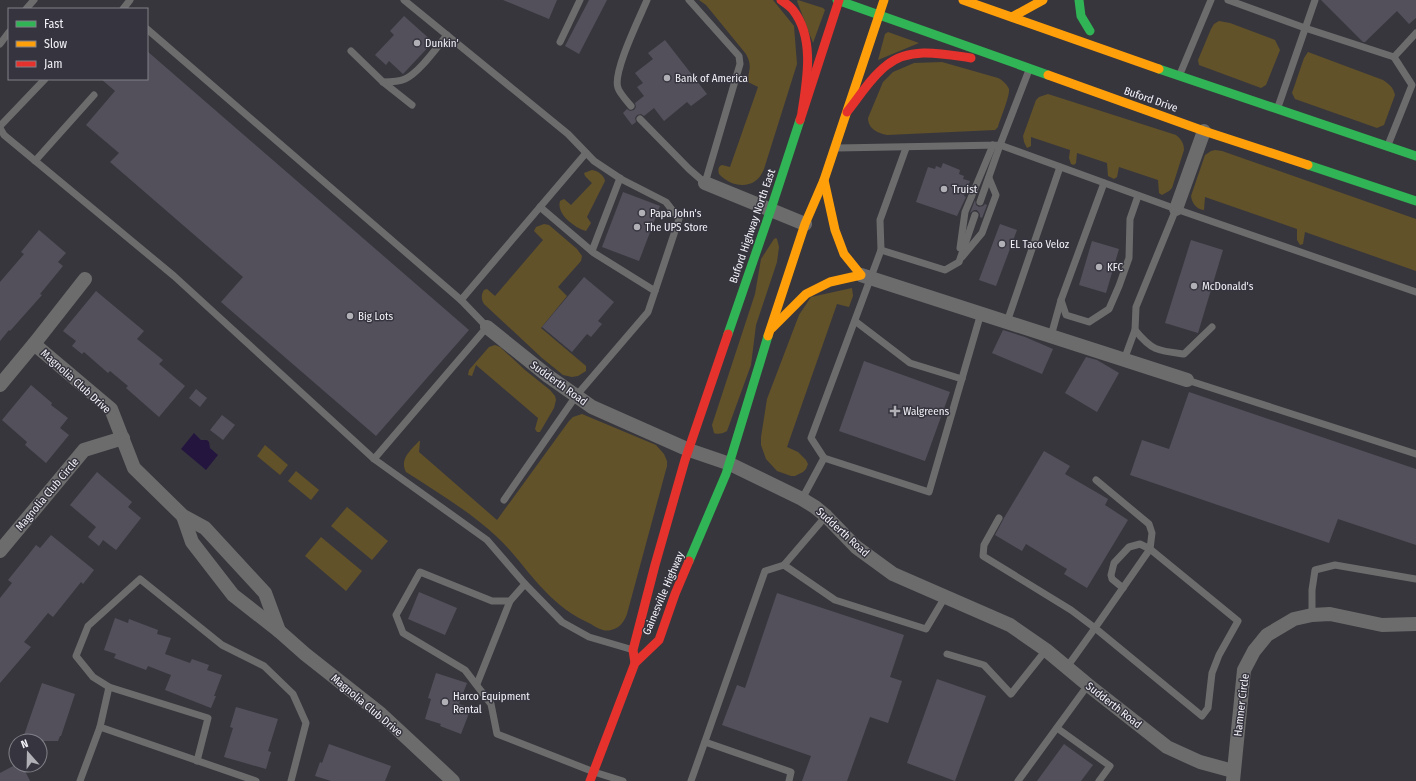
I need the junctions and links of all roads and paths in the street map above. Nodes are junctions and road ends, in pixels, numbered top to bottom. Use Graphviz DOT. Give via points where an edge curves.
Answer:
graph roads {
  1 [pos="34,0"];
  2 [pos="130,0"];
  3 [pos="404,0"];
  4 [pos="580,0"];
  5 [pos="647,0"];
  6 [pos="690,0"];
  7 [pos="781,0"];
  8 [pos="838,0"];
  9 [pos="884,0"];
  10 [pos="963,0"];
  11 [pos="1043,0"];
  12 [pos="1079,0"];
  13 [pos="1212,0"];
  14 [pos="1228,0"];
  15 [pos="1316,0"];
  16 [pos="1017,6"];
  17 [pos="27,8"];
  18 [pos="124,8"];
  19 [pos="1028,9"];
  20 [pos="1042,14"];
  21 [pos="879,15"];
  22 [pos="1012,17"];
  23 [pos="1076,26"];
  24 [pos="1305,28"];
  25 [pos="148,31"];
  26 [pos="8,33"];
  27 [pos="1416,33"];
  28 [pos="447,35"];
  29 [pos="560,42"];
  30 [pos="0,44"];
  31 [pos="351,50"];
  32 [pos="1138,52"];
  33 [pos="1394,57"];
  34 [pos="1029,69"];
  35 [pos="1179,76"];
  36 [pos="44,80"];
  37 [pos="383,82"];
  38 [pos="94,94"];
  39 [pos="412,105"];
  40 [pos="631,106"];
  41 [pos="1277,110"];
  42 [pos="802,112"];
  43 [pos="847,112"];
  44 [pos="640,119"];
  45 [pos="0,127"];
  46 [pos="1204,131"];
  47 [pos="997,145"];
  48 [pos="1388,147"];
  49 [pos="835,148"];
  50 [pos="906,148"];
  51 [pos="586,152"];
  52 [pos="1416,156"];
  53 [pos="35,161"];
  54 [pos="1060,167"];
  55 [pos="620,178"];
  56 [pos="989,178"];
  57 [pos="824,180"];
  58 [pos="705,183"];
  59 [pos="1104,183"];
  60 [pos="1138,196"];
  61 [pos="1416,201"];
  62 [pos="980,202"];
  63 [pos="540,207"];
  64 [pos="771,209"];
  65 [pos="1176,209"];
  66 [pos="975,216"];
  67 [pos="805,224"];
  68 [pos="881,250"];
  69 [pos="592,251"];
  70 [pos="959,262"];
  71 [pos="866,276"];
  72 [pos="85,279"];
  73 [pos="655,291"];
  74 [pos="1416,292"];
  75 [pos="461,300"];
  76 [pos="1061,300"];
  77 [pos="981,313"];
  78 [pos="855,321"];
  79 [pos="1008,322"];
  80 [pos="1212,326"];
  81 [pos="487,327"];
  82 [pos="770,330"];
  83 [pos="1135,330"];
  84 [pos="1051,336"];
  85 [pos="34,344"];
  86 [pos="1124,360"];
  87 [pos="962,379"];
  88 [pos="1187,380"];
  89 [pos="0,385"];
  90 [pos="576,396"];
  91 [pos="123,438"];
  92 [pos="1416,454"];
  93 [pos="687,455"];
  94 [pos="824,458"];
  95 [pos="374,459"];
  96 [pos="730,464"];
  97 [pos="1096,480"];
  98 [pos="802,499"];
  99 [pos="504,500"];
  100 [pos="183,516"];
  101 [pos="826,516"];
  102 [pos="999,518"];
  103 [pos="1150,550"];
  104 [pos="0,551"];
  105 [pos="237,562"];
  106 [pos="784,565"];
  107 [pos="218,577"];
  108 [pos="1416,579"];
  109 [pos="525,584"];
  110 [pos="1123,588"];
  111 [pos="945,596"];
  112 [pos="510,601"];
  113 [pos="1312,615"];
  114 [pos="1416,624"];
  115 [pos="1094,628"];
  116 [pos="279,631"];
  117 [pos="634,650"];
  118 [pos="1046,650"];
  119 [pos="947,654"];
  120 [pos="635,663"];
  121 [pos="1067,667"];
  122 [pos="477,684"];
  123 [pos="1088,685"];
  124 [pos="108,687"];
  125 [pos="100,727"];
  126 [pos="1057,728"];
  127 [pos="705,742"];
  128 [pos="198,761"];
  129 [pos="594,772"];
  130 [pos="1233,776"];
  131 [pos="80,781"];
  132 [pos="256,781"];
  133 [pos="291,781"];
  134 [pos="453,781"];
  135 [pos="590,781"];
  136 [pos="623,781"];
  137 [pos="691,781"];
  138 [pos="789,781"];
  139 [pos="1018,781"];
  140 [pos="1099,781"];
  1 -- 17 [label="lane"];
  2 -- 18 [label="lane"];
  3 -- 28 [label="lane"];
  4 -- 29 [label="lane"];
  5 -- 40 [label="lane" via="618,77 618,88"];
  6 -- 58 [label="lane" via="739,56 740,64"];
  7 -- 42 [label="main road" via="788,4 804,30 807,55"];
  8 -- 21 [label="main road, Buford Drive"];
  8 -- 42 [label="main road, Buford Highway North East"];
  9 -- 21 [label="main road"];
  10 -- 22 [label="main road"];
  11 -- 19 [label="main road"];
  12 -- 23 [label="main road" via="1081,16 1094,33"];
  13 -- 35 [label="lane"];
  14 -- 24 [label="lane"];
  15 -- 24 [label="lane"];
  16 -- 19 [label="main road"];
  19 -- 20 [label="main road"];
  19 -- 22 [label="main road"];
  21 -- 34 [label="main road, Buford Drive"];
  21 -- 43 [label="main road"];
  22 -- 35 [label="main road"];
  24 -- 33 [label="lane"];
  24 -- 41 [label="lane"];
  25 -- 75 [label="lane"];
  26 -- 30 [label="lane"];
  27 -- 33 [label="lane"];
  28 -- 37 [label="lane" via="421,66 406,79"];
  28 -- 51 [label="lane" via="568,134"];
  31 -- 37 [label="lane"];
  32 -- 35 [label="main road"];
  33 -- 48 [label="lane" via="1412,85"];
  34 -- 43 [label="main road" via="944,54 904,56 882,69"];
  34 -- 46 [label="main road, Buford Drive"];
  34 -- 47 [label="lane"];
  35 -- 41 [label="main road"];
  36 -- 45 [label="lane"];
  37 -- 39 [label="lane"];
  38 -- 53 [label="lane"];
  41 -- 48 [label="main road"];
  42 -- 64 [label="main road, Buford Highway North East"];
  43 -- 49 [label="main road"];
  44 -- 58 [label="lane"];
  45 -- 53 [label="lane" via="4,135"];
  46 -- 61 [label="main road, Buford Drive"];
  46 -- 65 [label="street"];
  47 -- 50 [label="lane"];
  47 -- 54 [label="lane"];
  47 -- 56 [label="lane"];
  47 -- 70 [label="lane" via="965,212"];
  48 -- 52 [label="main road"];
  49 -- 50 [label="lane"];
  49 -- 57 [label="main road"];
  50 -- 68 [label="lane" via="880,220"];
  51 -- 55 [label="lane" via="594,161"];
  51 -- 63 [label="lane"];
  53 -- 95 [label="lane" via="174,276"];
  54 -- 59 [label="lane"];
  54 -- 79 [label="lane"];
  55 -- 69 [label="lane"];
  55 -- 73 [label="lane" via="666,202 679,219"];
  56 -- 62 [label="lane"];
  56 -- 70 [label="lane" via="996,195 982,232"];
  57 -- 67 [label="main road"];
  57 -- 71 [label="main road" via="835,230 844,254"];
  58 -- 64 [label="street"];
  59 -- 60 [label="lane"];
  59 -- 76 [label="lane"];
  60 -- 65 [label="lane"];
  60 -- 76 [label="lane" via="1130,219 1129,258 1110,310 1089,322 1066,315"];
  63 -- 69 [label="lane"];
  63 -- 75 [label="lane"];
  64 -- 67 [label="street"];
  64 -- 93 [label="main road, Buford Highway North East"];
  65 -- 74 [label="lane"];
  65 -- 83 [label="lane" via="1136,307"];
  66 -- 70 [label="lane"];
  67 -- 82 [label="main road"];
  68 -- 70 [label="lane" via="944,270"];
  68 -- 71 [label="lane"];
  69 -- 73 [label="lane"];
  71 -- 77 [label="street"];
  71 -- 78 [label="lane"];
  71 -- 82 [label="main road" via="830,282 806,294"];
  72 -- 85 [label="street"];
  73 -- 90 [label="lane" via="648,312"];
  75 -- 81 [label="lane"];
  76 -- 84 [label="lane"];
  77 -- 79 [label="street"];
  77 -- 87 [label="lane"];
  78 -- 87 [label="lane" via="910,363"];
  78 -- 94 [label="lane" via="811,438"];
  79 -- 84 [label="street"];
  80 -- 83 [label="lane" via="1184,354 1162,351 1146,344"];
  81 -- 90 [label="street, Sudderth Road"];
  81 -- 95 [label="lane"];
  82 -- 96 [label="main road"];
  83 -- 86 [label="lane"];
  84 -- 86 [label="street"];
  85 -- 89 [label="street"];
  85 -- 91 [label="street, Magnolia Club Drive" via="111,410"];
  86 -- 88 [label="street"];
  87 -- 94 [label="lane" via="929,492"];
  88 -- 92 [label="lane"];
  90 -- 93 [label="street, Sudderth Road" via="592,407"];
  90 -- 99 [label="lane"];
  91 -- 100 [label="street, Magnolia Club Drive" via="134,468"];
  91 -- 104 [label="street, Magnolia Club Circle" via="84,450"];
  93 -- 96 [label="street, Sudderth Road"];
  93 -- 117 [label="main road, Gainesville Highway" via="655,565"];
  94 -- 98 [label="lane"];
  95 -- 109 [label="lane" via="487,540"];
  96 -- 98 [label="street, Sudderth Road"];
  96 -- 120 [label="main road, Gainesville Highway" via="658,640"];
  97 -- 103 [label="lane" via="1149,524 1152,533"];
  98 -- 101 [label="street, Sudderth Road"];
  100 -- 105 [label="street, Magnolia Club Drive" via="205,528"];
  100 -- 107 [label="street, Magnolia Club Drive" via="192,542"];
  101 -- 106 [label="lane"];
  101 -- 111 [label="street, Sudderth Road" via="856,547 893,574"];
  102 -- 115 [label="lane" via="984,545 983,556 1071,610"];
  103 -- 110 [label="lane"];
  103 -- 110 [label="lane" via="1140,544 1129,546 1114,563 1112,579"];
  103 -- 115 [label="lane" via="1238,621 1212,673 1208,708 1202,716"];
  105 -- 107 [label="street"];
  105 -- 116 [label="street, Magnolia Club Drive" via="265,593"];
  106 -- 111 [label="lane" via="835,600 926,629"];
  106 -- 127 [label="lane" via="765,571"];
  107 -- 116 [label="street, Magnolia Club Drive" via="233,595"];
  108 -- 113 [label="lane" via="1334,565 1315,570"];
  109 -- 112 [label="lane"];
  109 -- 117 [label="lane" via="562,622 589,637"];
  110 -- 115 [label="lane"];
  111 -- 118 [label="street, Sudderth Road" via="1010,624"];
  112 -- 122 [label="lane"];
  112 -- 122 [label="lane" via="492,601 420,572 396,615 403,633 466,670"];
  113 -- 114 [label="street" via="1330,614 1382,625"];
  113 -- 130 [label="street, Hamner Circle" via="1294,620 1267,635 1254,651 1244,670"];
  115 -- 121 [label="lane"];
  116 -- 134 [label="street, Magnolia Club Drive" via="381,714"];
  117 -- 120 [label="main road, Gainesville Highway"];
  118 -- 119 [label="lane" via="1011,694 984,665"];
  118 -- 121 [label="street, Sudderth Road"];
  120 -- 129 [label="main road"];
  121 -- 123 [label="street, Sudderth Road"];
  122 -- 129 [label="lane" via="492,704 497,734"];
  123 -- 126 [label="lane"];
  123 -- 130 [label="street, Sudderth Road" via="1167,748"];
  124 -- 125 [label="lane"];
  124 -- 128 [label="lane" via="208,718"];
  124 -- 133 [label="lane" via="93,677 76,656 88,626 140,579 222,645 264,666 293,694 306,723"];
  125 -- 128 [label="lane"];
  125 -- 131 [label="lane"];
  126 -- 139 [label="lane"];
  126 -- 140 [label="lane" via="1110,766"];
  127 -- 137 [label="lane"];
  127 -- 138 [label="lane" via="791,772"];
  128 -- 132 [label="lane"];
  129 -- 135 [label="main road"];
  129 -- 136 [label="lane"];
}
